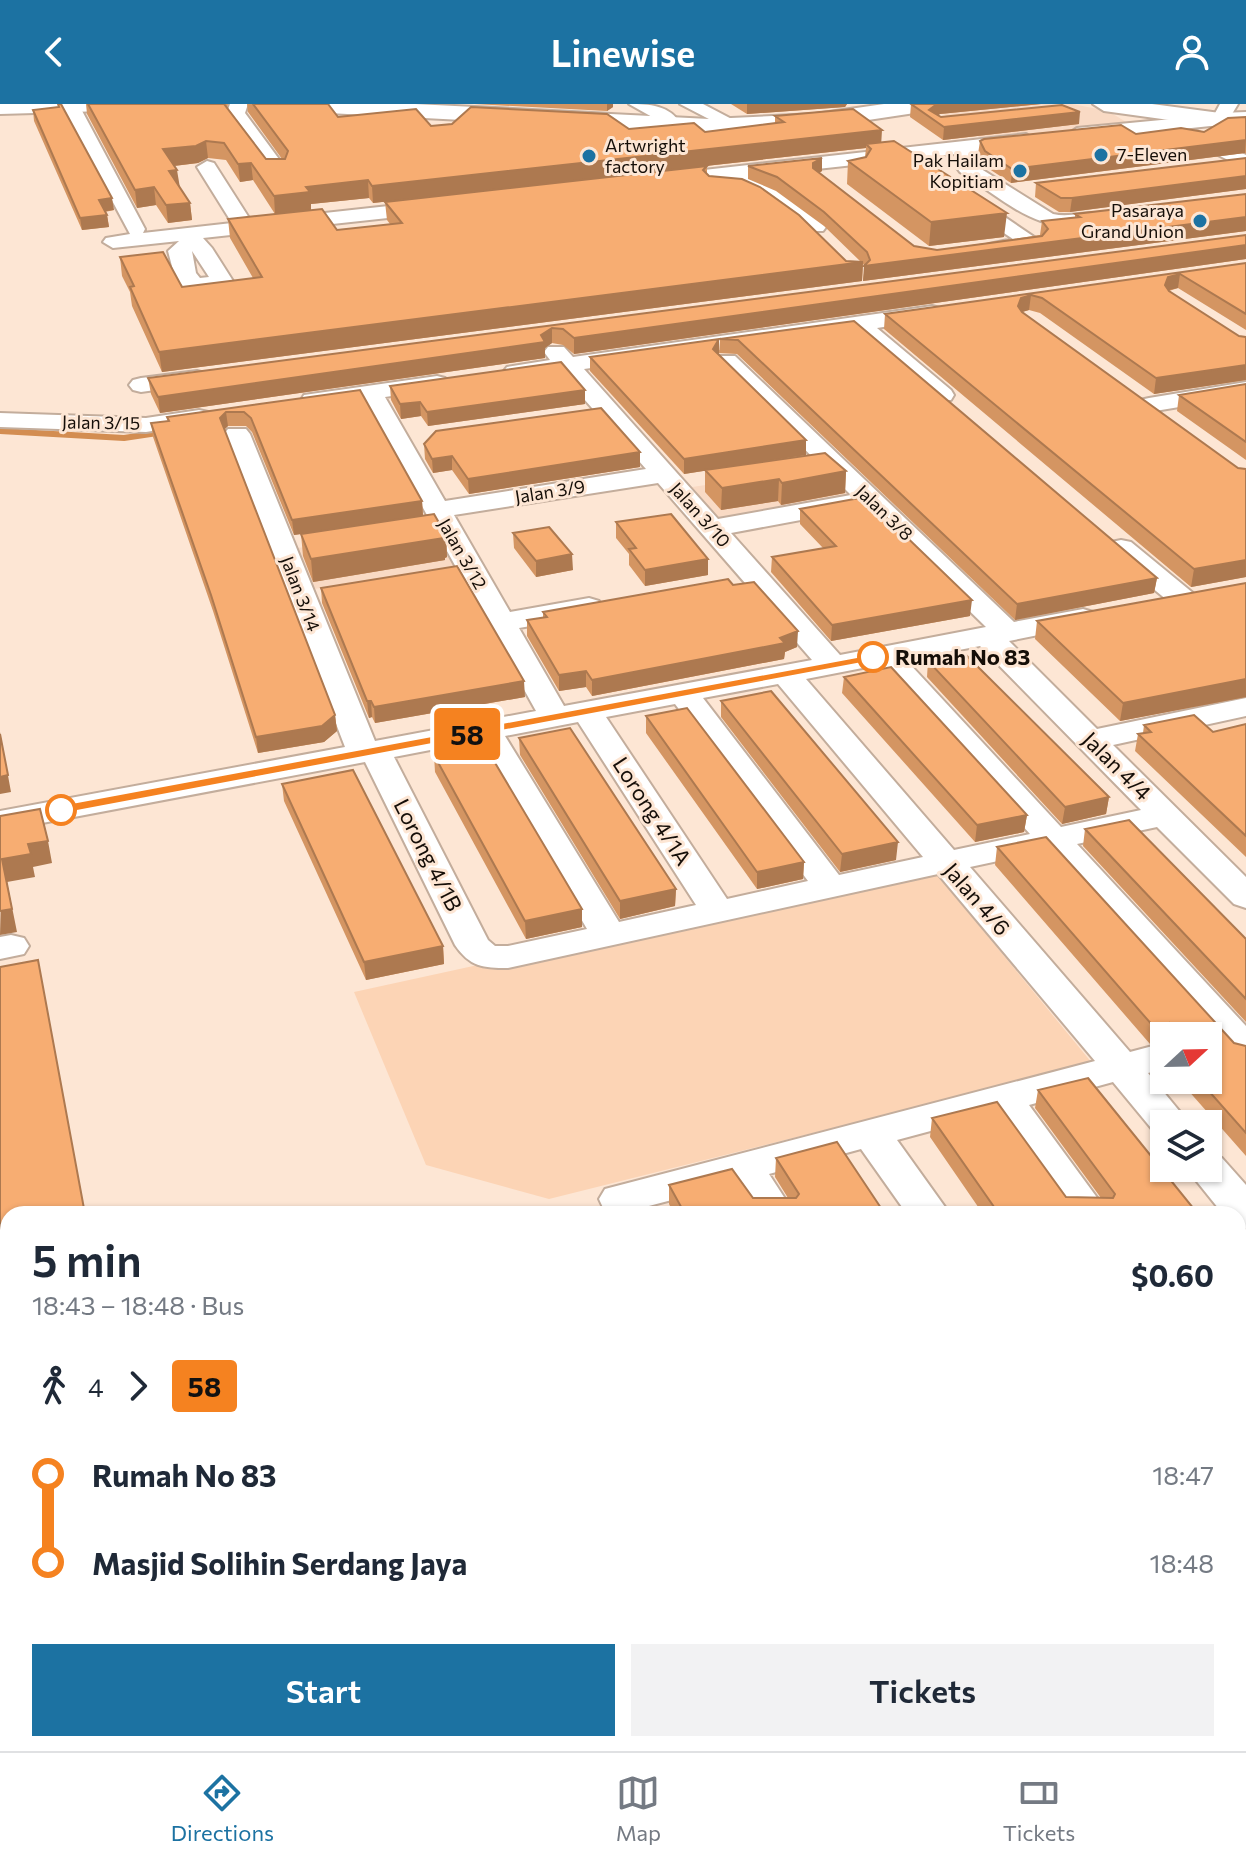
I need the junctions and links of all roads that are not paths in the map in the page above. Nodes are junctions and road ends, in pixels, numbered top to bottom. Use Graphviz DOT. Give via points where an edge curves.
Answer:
graph roads {
  1 [pos="105,104"];
  2 [pos="239,104"];
  3 [pos="290,104"];
  4 [pos="638,104"];
  5 [pos="689,104"];
  6 [pos="1118,105"];
  7 [pos="0,107"];
  8 [pos="71,107"];
  9 [pos="1161,111"];
  10 [pos="1219,111"];
  11 [pos="1078,113"];
  12 [pos="934,116"];
  13 [pos="1246,116"];
  14 [pos="672,124"];
  15 [pos="736,126"];
  16 [pos="1246,128"];
  17 [pos="1115,130"];
  18 [pos="1197,137"];
  19 [pos="1062,153"];
  20 [pos="973,154"];
  21 [pos="1031,156"];
  22 [pos="1246,162"];
  23 [pos="1215,166"];
  24 [pos="207,167"];
  25 [pos="277,170"];
  26 [pos="920,170"];
  27 [pos="745,172"];
  28 [pos="824,179"];
  29 [pos="1035,188"];
  30 [pos="1005,192"];
  31 [pos="458,204"];
  32 [pos="401,211"];
  33 [pos="1114,215"];
  34 [pos="245,228"];
  35 [pos="135,229"];
  36 [pos="343,238"];
  37 [pos="113,242"];
  38 [pos="977,251"];
  39 [pos="921,293"];
  40 [pos="743,317"];
  41 [pos="858,323"];
  42 [pos="553,331"];
  43 [pos="763,337"];
  44 [pos="727,361"];
  45 [pos="568,365"];
  46 [pos="348,370"];
  47 [pos="219,375"];
  48 [pos="492,375"];
  49 [pos="461,379"];
  50 [pos="141,385"];
  51 [pos="1126,388"];
  52 [pos="1246,389"];
  53 [pos="365,392"];
  54 [pos="283,405"];
  55 [pos="1149,405"];
  56 [pos="959,410"];
  57 [pos="609,411"];
  58 [pos="579,415"];
  59 [pos="3,416"];
  60 [pos="1173,422"];
  61 [pos="237,423"];
  62 [pos="428,437"];
  63 [pos="398,441"];
  64 [pos="831,462"];
  65 [pos="800,467"];
  66 [pos="669,480"];
  67 [pos="706,481"];
  68 [pos="870,500"];
  69 [pos="433,521"];
  70 [pos="1096,527"];
  71 [pos="712,528"];
  72 [pos="312,544"];
  73 [pos="282,548"];
  74 [pos="470,568"];
  75 [pos="439,573"];
  76 [pos="756,578"];
  77 [pos="726,583"];
  78 [pos="331,590"];
  79 [pos="300,595"];
  80 [pos="621,601"];
  81 [pos="501,622"];
  82 [pos="997,634"];
  83 [pos="885,655"];
  84 [pos="833,665"];
  85 [pos="785,674"];
  86 [pos="683,693"];
  87 [pos="1246,707"];
  88 [pos="571,714"];
  89 [pos="486,730"];
  90 [pos="1090,740"];
  91 [pos="370,752"];
  92 [pos="1164,815"];
  93 [pos="0,821"];
  94 [pos="1052,838"];
  95 [pos="944,861"];
  96 [pos="830,886"];
  97 [pos="1246,897"];
  98 [pos="717,911"];
  99 [pos="609,935"];
  100 [pos="1234,1042"];
  101 [pos="1150,1060"];
  102 [pos="1121,1067"];
  103 [pos="1003,1098"];
  104 [pos="1158,1110"];
  105 [pos="871,1133"];
  106 [pos="743,1167"];
  107 [pos="1219,1182"];
  108 [pos="626,1206"];
  109 [pos="769,1206"];
  110 [pos="923,1206"];
  111 [pos="1082,1206"];
  112 [pos="1240,1206"];
  1 -- 8 [label="main road"];
  2 -- 25 [label="street" via="235,115"];
  3 -- 14 [label="main road"];
  4 -- 14 [label="street"];
  5 -- 15 [label="street"];
  6 -- 9 [label="main road" via="1150,115"];
  6 -- 10 [label="main road"];
  7 -- 8 [label="main road"];
  8 -- 35 [label="street"];
  9 -- 10 [label="main road"];
  9 -- 17 [label="street"];
  10 -- 13 [label="main road"];
  11 -- 17 [label="street"];
  12 -- 15 [label="main road"];
  12 -- 20 [label="street"];
  14 -- 15 [label="main road"];
  16 -- 18 [label="street"];
  17 -- 20 [label="street"];
  18 -- 19 [label="street"];
  18 -- 22 [label="street"];
  20 -- 21 [label="street"];
  20 -- 26 [label="street"];
  20 -- 30 [label="street" via="967,168"];
  22 -- 23 [label="street"];
  24 -- 34 [label="street"];
  26 -- 27 [label="street"];
  26 -- 28 [label="street"];
  26 -- 38 [label="street" via="1033,243"];
  27 -- 27 [label="street" via="820,234 745,187 656,189"];
  29 -- 30 [label="street"];
  30 -- 33 [label="street" via="1054,221"];
  31 -- 32 [label="street"];
  32 -- 34 [label="street"];
  32 -- 36 [label="street" via="409,222 406,226"];
  34 -- 37 [label="street" via="190,238"];
  39 -- 41 [label="street" via="950,310"];
  40 -- 43 [label="street"];
  41 -- 43 [label="street"];
  41 -- 56 [label="street"];
  42 -- 45 [label="street, Jalan 3/10"];
  43 -- 45 [label="street"];
  44 -- 64 [label="street, Jalan 3/8"];
  45 -- 48 [label="street"];
  45 -- 57 [label="street, Jalan 3/10"];
  46 -- 53 [label="street, Jalan 3/12"];
  47 -- 50 [label="street"];
  49 -- 53 [label="street"];
  51 -- 55 [label="street"];
  52 -- 55 [label="street"];
  53 -- 54 [label="street"];
  53 -- 63 [label="street, Jalan 3/12"];
  55 -- 60 [label="street"];
  57 -- 58 [label="street"];
  57 -- 66 [label="street, Jalan 3/10"];
  59 -- 61 [label="street, Jalan 3/15" via="146,425"];
  61 -- 73 [label="street, Jalan 3/14"];
  62 -- 63 [label="street"];
  63 -- 69 [label="street, Jalan 3/12"];
  64 -- 65 [label="street"];
  64 -- 68 [label="street, Jalan 3/8"];
  66 -- 67 [label="street, Jalan 3/9"];
  66 -- 69 [label="street, Jalan 3/9"];
  66 -- 71 [label="street, Jalan 3/10"];
  68 -- 71 [label="street"];
  68 -- 82 [label="street, Jalan 3/8"];
  69 -- 74 [label="street, Jalan 3/12"];
  70 -- 82 [label="street" via="1195,597"];
  71 -- 76 [label="street, Jalan 3/10"];
  72 -- 73 [label="street"];
  73 -- 79 [label="street, Jalan 3/14"];
  74 -- 75 [label="street"];
  74 -- 81 [label="street, Jalan 3/12"];
  76 -- 77 [label="street"];
  76 -- 84 [label="street, Jalan 3/10"];
  78 -- 79 [label="street"];
  79 -- 91 [label="street, Jalan 3/14"];
  80 -- 81 [label="street"];
  81 -- 88 [label="street, Jalan 3/12"];
  82 -- 83 [label="street"];
  82 -- 90 [label="street, Jalan 4/4"];
  83 -- 84 [label="street"];
  83 -- 94 [label="street"];
  84 -- 85 [label="street"];
  85 -- 86 [label="street"];
  85 -- 95 [label="street, Jalan 4/6"];
  86 -- 88 [label="street"];
  86 -- 96 [label="street"];
  87 -- 90 [label="street"];
  88 -- 89 [label="street"];
  88 -- 98 [label="street, Lorong 4/1A"];
  89 -- 91 [label="street"];
  89 -- 99 [label="street"];
  90 -- 92 [label="street, Jalan 4/4"];
  91 -- 93 [label="street"];
  91 -- 99 [label="street, Lorong 4/1B" via="473,945 485,957 508,957"];
  92 -- 94 [label="street"];
  92 -- 97 [label="street, Jalan 4/4"];
  94 -- 95 [label="street"];
  94 -- 100 [label="street"];
  95 -- 96 [label="street"];
  95 -- 102 [label="street, Jalan 4/6"];
  96 -- 98 [label="street"];
  98 -- 99 [label="street"];
  101 -- 102 [label="street"];
  102 -- 103 [label="street"];
  102 -- 104 [label="street, Jalan 4/6"];
  103 -- 105 [label="street"];
  103 -- 111 [label="street"];
  105 -- 106 [label="street"];
  105 -- 110 [label="street"];
  106 -- 108 [label="street"];
  106 -- 109 [label="street"];
  107 -- 112 [label="street"];
}
